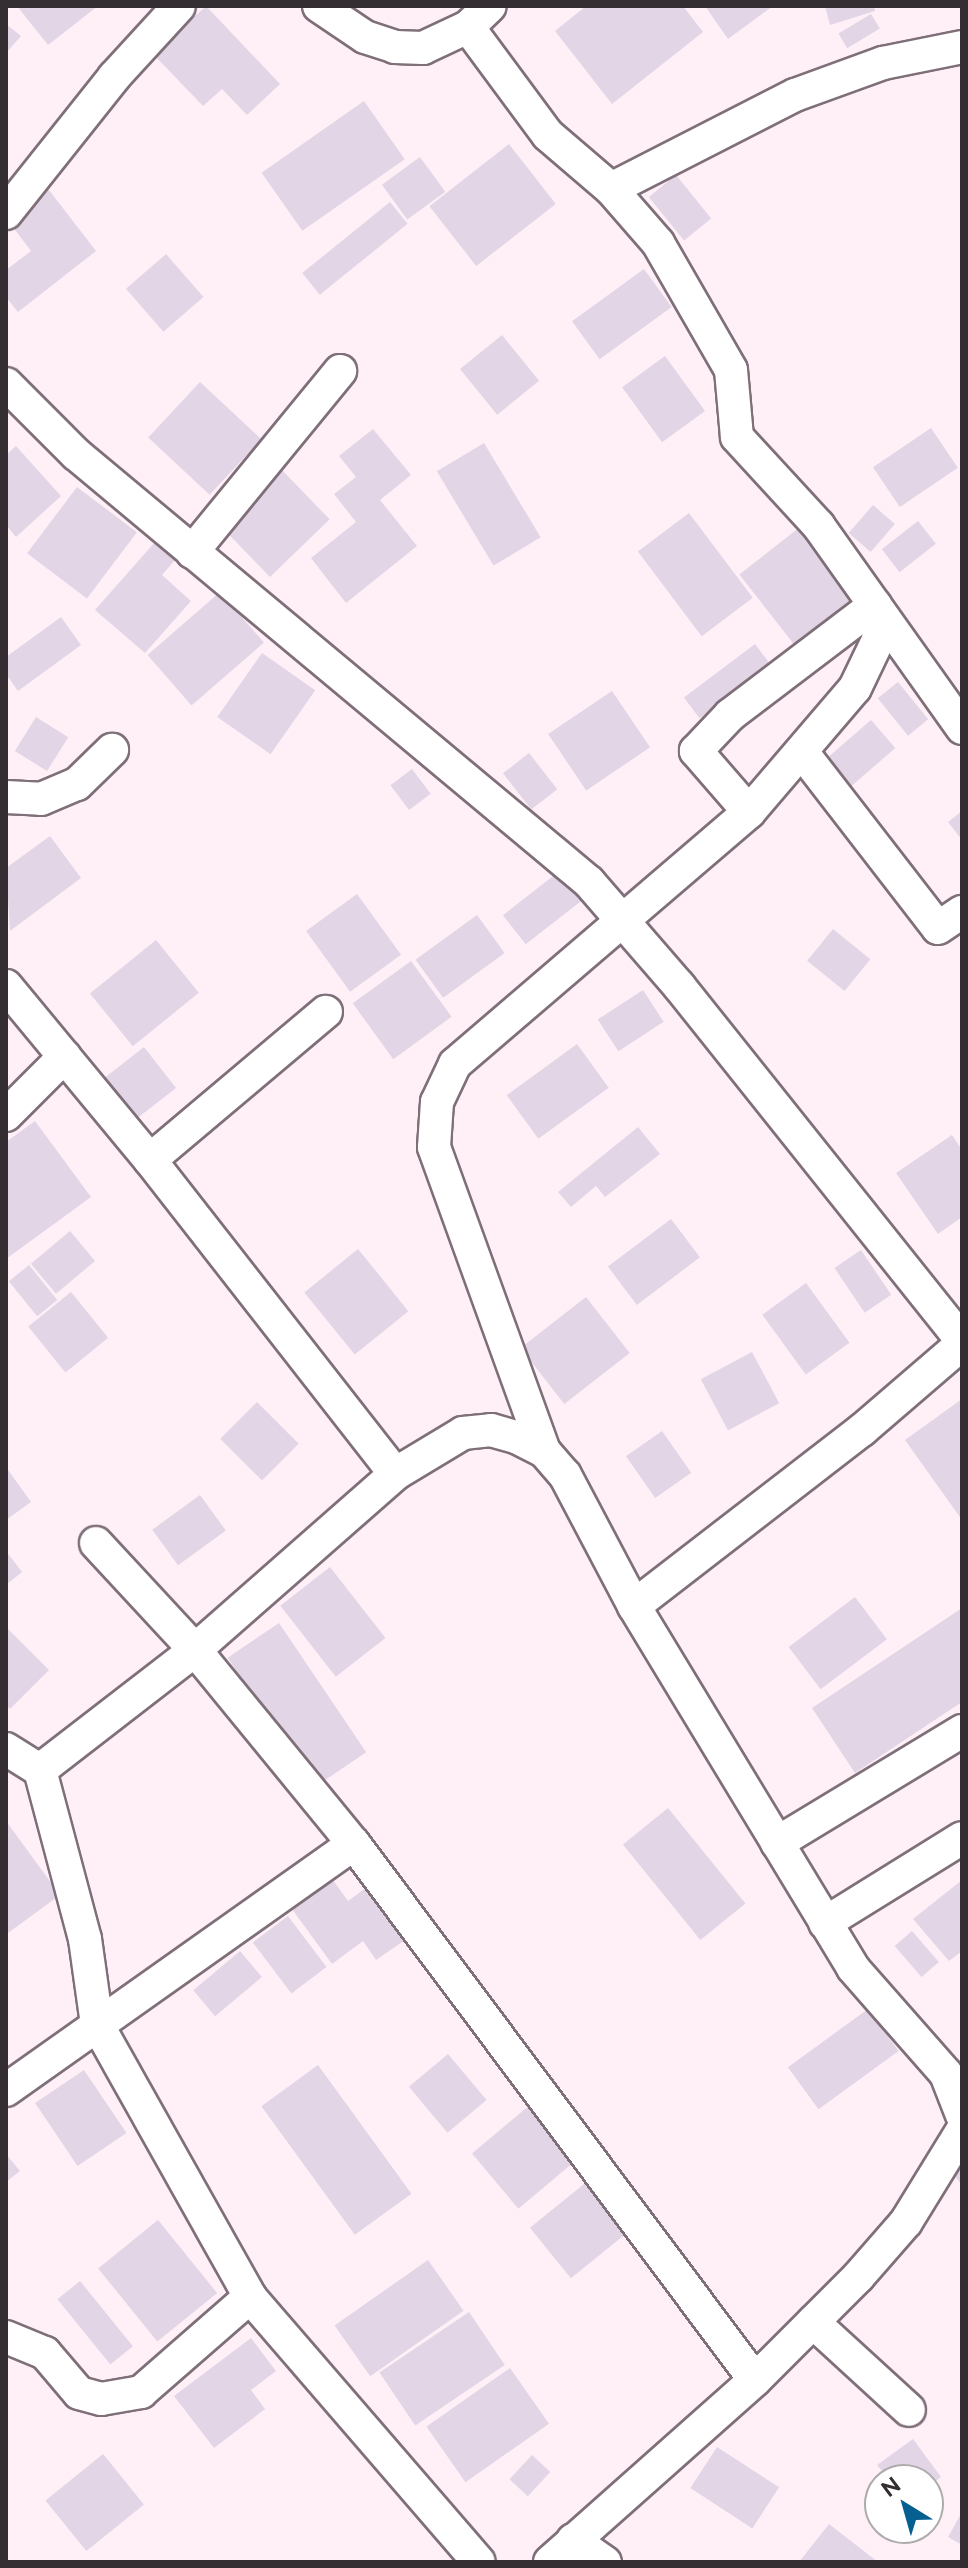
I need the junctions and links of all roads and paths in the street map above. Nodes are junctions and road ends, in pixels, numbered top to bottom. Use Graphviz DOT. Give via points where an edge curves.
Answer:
graph roads {
  1 [pos="179,6"];
  2 [pos="319,6"];
  3 [pos="479,17"];
  4 [pos="962,47"];
  5 [pos="611,189"];
  6 [pos="6,213"];
  7 [pos="340,371"];
  8 [pos="6,384"];
  9 [pos="192,552"];
  10 [pos="875,605"];
  11 [pos="962,728"];
  12 [pos="112,750"];
  13 [pos="802,752"];
  14 [pos="6,797"];
  15 [pos="749,812"];
  16 [pos="962,912"];
  17 [pos="620,919"];
  18 [pos="6,986"];
  19 [pos="326,1012"];
  20 [pos="65,1056"];
  21 [pos="6,1115"];
  22 [pos="150,1160"];
  23 [pos="962,1343"];
  24 [pos="544,1451"];
  25 [pos="395,1474"];
  26 [pos="96,1543"];
  27 [pos="634,1606"];
  28 [pos="195,1650"];
  29 [pos="962,1731"];
  30 [pos="6,1749"];
  31 [pos="40,1770"];
  32 [pos="962,1838"];
  33 [pos="777,1843"];
  34 [pos="354,1844"];
  35 [pos="825,1923"];
  36 [pos="97,2024"];
  37 [pos="954,2069"];
  38 [pos="6,2090"];
  39 [pos="962,2115"];
  40 [pos="962,2131"];
  41 [pos="250,2297"];
  42 [pos="813,2322"];
  43 [pos="6,2337"];
  44 [pos="755,2380"];
  45 [pos="909,2410"];
  46 [pos="562,2551"];
  47 [pos="479,2562"];
  48 [pos="605,2562"];
  1 -- 6 [label="street" via="114,77"];
  2 -- 3 [label="street" via="365,37 395,47 423,48"];
  3 -- 5 [label="street" via="548,135"];
  4 -- 5 [label="street" via="883,63 795,95"];
  5 -- 10 [label="street" via="658,243 731,370 737,437 818,525"];
  7 -- 9 [label="street"];
  8 -- 9 [label="street" via="76,454"];
  9 -- 17 [label="street" via="589,882"];
  10 -- 11 [label="street"];
  10 -- 13 [label="street" via="879,638 855,688"];
  10 -- 15 [label="street" via="730,715 696,751"];
  12 -- 14 [label="street" via="77,784 41,799"];
  13 -- 15 [label="street"];
  13 -- 16 [label="street" via="938,928"];
  15 -- 17 [label="street"];
  17 -- 23 [label="street"];
  17 -- 24 [label="street" via="455,1064 437,1102 434,1147"];
  18 -- 20 [label="street"];
  19 -- 22 [label="street"];
  20 -- 21 [label="street"];
  20 -- 22 [label="street"];
  22 -- 25 [label="street"];
  23 -- 27 [label="street" via="862,1430"];
  24 -- 25 [label="street" via="491,1430 463,1433"];
  24 -- 27 [label="street" via="565,1475"];
  25 -- 28 [label="street"];
  26 -- 28 [label="street"];
  27 -- 33 [label="street"];
  28 -- 31 [label="street"];
  28 -- 34 [label="street"];
  29 -- 33 [label="street"];
  30 -- 31 [label="street"];
  31 -- 36 [label="street" via="85,1939"];
  32 -- 35 [label="street"];
  33 -- 35 [label="street"];
  34 -- 36 [label="street"];
  34 -- 44 [label="street"];
  35 -- 37 [label="street" via="853,1968"];
  36 -- 38 [label="street"];
  36 -- 41 [label="street"];
  37 -- 39 [label="street"];
  40 -- 42 [label="street" via="906,2222"];
  41 -- 43 [label="street" via="141,2392 101,2399 79,2393 45,2353"];
  41 -- 47 [label="street"];
  42 -- 44 [label="street"];
  42 -- 45 [label="street"];
  44 -- 46 [label="street"];
  46 -- 48 [label="street"];
}
